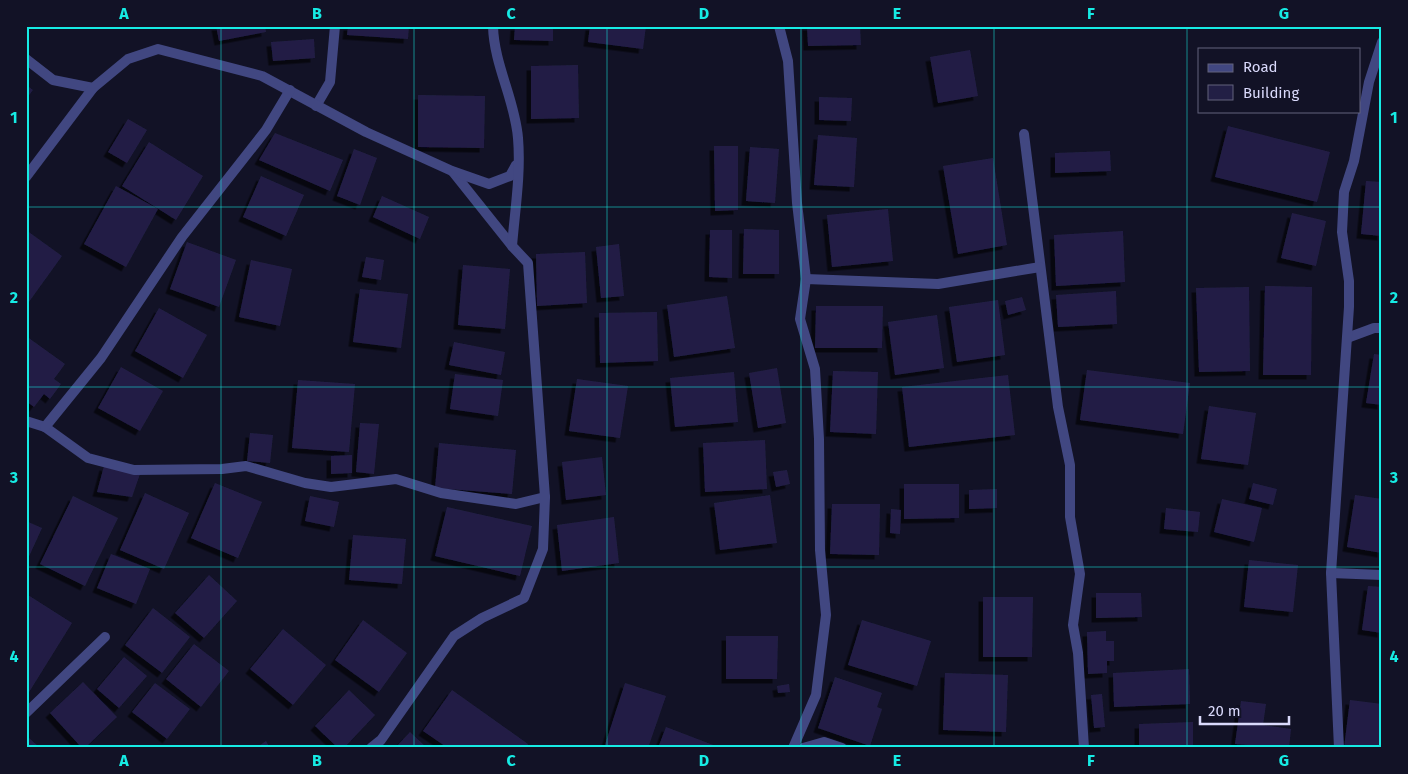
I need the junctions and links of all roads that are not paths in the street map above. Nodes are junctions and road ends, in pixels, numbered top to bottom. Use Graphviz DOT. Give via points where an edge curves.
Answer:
graph roads {
  1 [pos="335,26"];
  2 [pos="493,26"];
  3 [pos="779,26"];
  4 [pos="1382,42"];
  5 [pos="26,59"];
  6 [pos="93,88"];
  7 [pos="290,90"];
  8 [pos="316,106"];
  9 [pos="1024,134"];
  10 [pos="518,161"];
  11 [pos="452,171"];
  12 [pos="26,177"];
  13 [pos="512,246"];
  14 [pos="1040,267"];
  15 [pos="806,279"];
  16 [pos="1382,328"];
  17 [pos="1347,338"];
  18 [pos="26,421"];
  19 [pos="46,427"];
  20 [pos="545,497"];
  21 [pos="1331,573"];
  22 [pos="1382,575"];
  23 [pos="105,637"];
  24 [pos="26,713"];
  25 [pos="371,748"];
  26 [pos="793,748"];
  27 [pos="802,748"];
  28 [pos="842,748"];
  29 [pos="1084,748"];
  30 [pos="1339,748"];
  1 -- 8 [label="street" via="330,82"];
  2 -- 10 [label="street" via="493,44 518,137"];
  3 -- 15 [label="street" via="788,61 797,203"];
  4 -- 17 [label="street" via="1369,82 1354,162 1344,192 1342,232 1349,281"];
  5 -- 6 [label="street" via="53,80"];
  6 -- 7 [label="street" via="128,59 158,49 262,76"];
  6 -- 12 [label="street"];
  7 -- 8 [label="street"];
  7 -- 19 [label="street" via="266,130 182,237 100,358"];
  8 -- 11 [label="street"];
  9 -- 14 [label="street"];
  10 -- 11 [label="street" via="510,176 490,184"];
  10 -- 13 [label="street"];
  11 -- 13 [label="street"];
  13 -- 20 [label="street" via="528,263"];
  14 -- 15 [label="street" via="938,284"];
  14 -- 29 [label="street" via="1058,407 1070,466 1070,517 1080,574 1073,625"];
  15 -- 26 [label="street" via="800,319 814,369 819,439 820,550 826,615 816,695"];
  16 -- 17 [label="street"];
  17 -- 21 [label="street"];
  18 -- 19 [label="street"];
  19 -- 20 [label="street" via="88,458 134,470 246,466 330,487 396,479 441,493 516,504"];
  20 -- 25 [label="street" via="543,549 524,598 454,636 381,740"];
  21 -- 22 [label="street"];
  21 -- 30 [label="street"];
  23 -- 24 [label="street"];
  27 -- 28 [label="street" via="824,742"];
}
